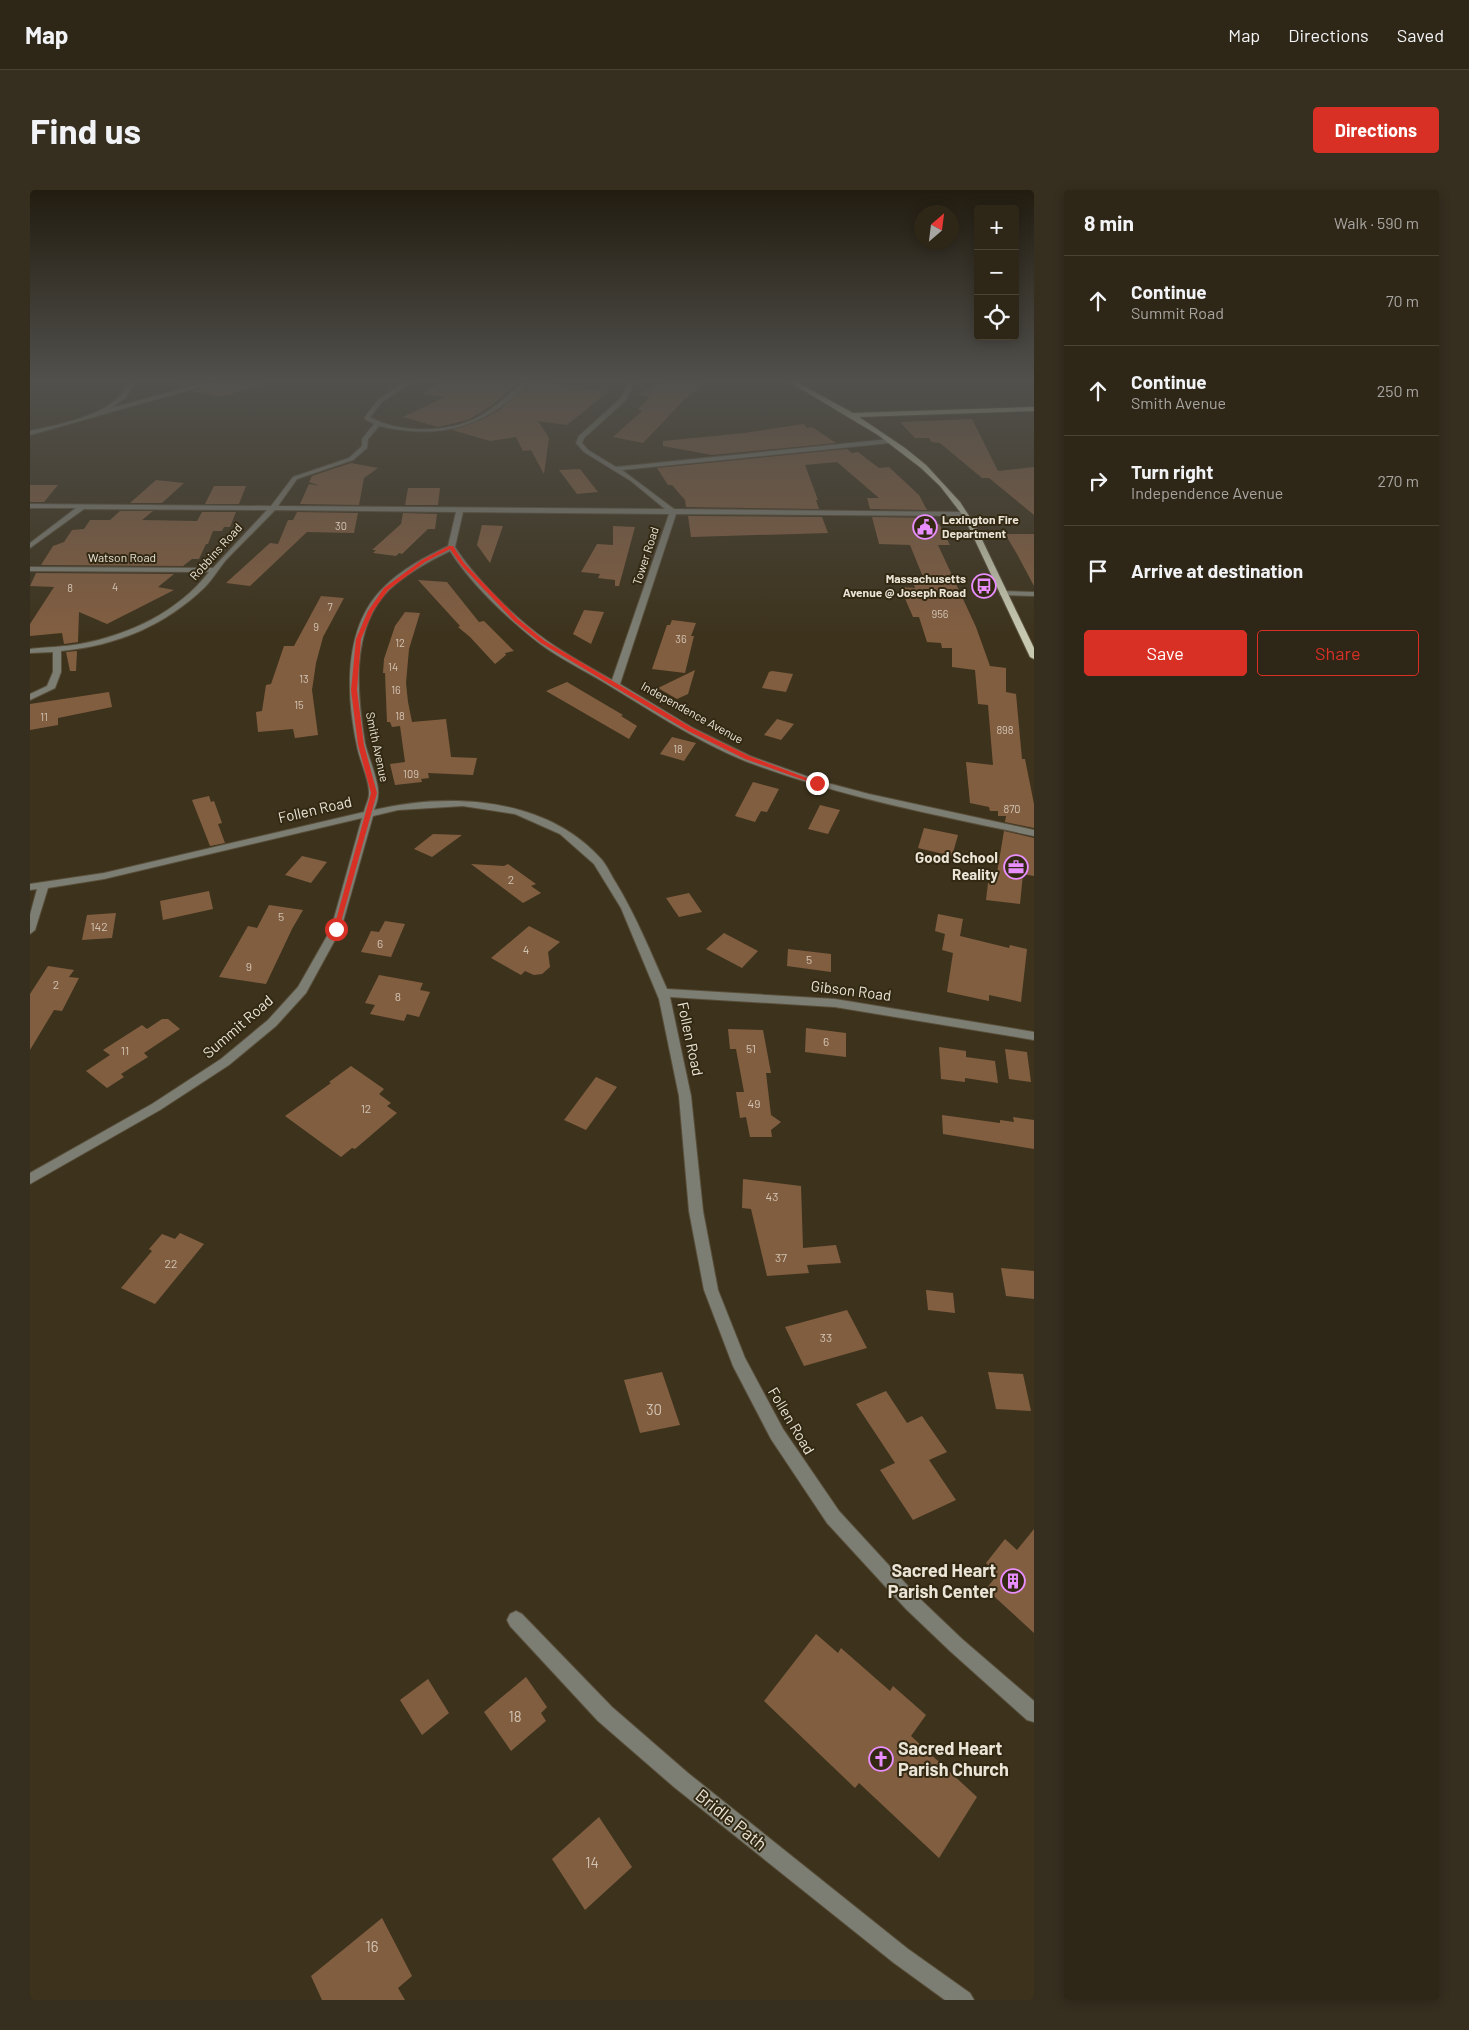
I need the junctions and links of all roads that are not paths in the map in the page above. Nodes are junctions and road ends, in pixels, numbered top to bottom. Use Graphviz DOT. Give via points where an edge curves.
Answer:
graph roads {
  1 [pos="335,464"];
  2 [pos="608,464"];
  3 [pos="660,464"];
  4 [pos="919,464"];
  5 [pos="616,469"];
  6 [pos="30,506"];
  7 [pos="82,506"];
  8 [pos="273,508"];
  9 [pos="460,510"];
  10 [pos="672,512"];
  11 [pos="965,514"];
  12 [pos="30,546"];
  13 [pos="451,547"];
  14 [pos="30,569"];
  15 [pos="214,570"];
  16 [pos="1003,593"];
  17 [pos="1034,594"];
  18 [pos="56,649"];
  19 [pos="30,651"];
  20 [pos="1034,657"];
  21 [pos="615,684"];
  22 [pos="30,697"];
  23 [pos="368,815"];
  24 [pos="1034,833"];
  25 [pos="43,885"];
  26 [pos="30,887"];
  27 [pos="30,930"];
  28 [pos="662,993"];
  29 [pos="1034,1036"];
  30 [pos="30,1179"];
  31 [pos="516,1620"];
  32 [pos="1034,1713"];
  33 [pos="963,2000"];
  1 -- 8 [label="street, Robbins Road" via="295,478"];
  2 -- 5 [label="street, Tower Road"];
  3 -- 5 [label="street"];
  4 -- 11 [label="main road" via="935,477"];
  5 -- 10 [label="street, Tower Road"];
  6 -- 7 [label="street"];
  7 -- 8 [label="street"];
  7 -- 12 [label="street"];
  8 -- 9 [label="street"];
  8 -- 15 [label="street, Robbins Road"];
  9 -- 10 [label="street"];
  9 -- 13 [label="street"];
  10 -- 11 [label="street"];
  10 -- 21 [label="street, Tower Road"];
  11 -- 16 [label="main road"];
  13 -- 21 [label="street, Independence Avenue" via="462,564 516,620 543,642"];
  13 -- 23 [label="street, Smith Avenue" via="424,561 386,589 370,611 358,639 354,690 361,745 374,793"];
  14 -- 15 [label="street, Watson Road"];
  15 -- 18 [label="street, Robbins Road" via="204,584 175,609 144,627 114,639"];
  16 -- 17 [label="street"];
  16 -- 20 [label="main road"];
  18 -- 19 [label="street, Robbins Road"];
  18 -- 22 [label="street" via="57,672 51,688"];
  21 -- 24 [label="street, Independence Avenue" via="690,730 747,758 817,783 867,798"];
  23 -- 25 [label="street, Follen Road" via="104,876"];
  23 -- 28 [label="street, Follen Road" via="398,808 463,802 516,812 564,832 598,862 626,908"];
  23 -- 30 [label="street, Summit Road" via="336,929 302,990 272,1023 225,1062 156,1107"];
  25 -- 26 [label="street, Follen Road"];
  25 -- 27 [label="street"];
  28 -- 29 [label="street, Gibson Road" via="835,1003"];
  28 -- 32 [label="street, Follen Road" via="685,1096 696,1211 711,1290 738,1362 778,1434 833,1517 912,1604"];
  31 -- 33 [label="street, Bridle Path" via="605,1714 681,1780 901,1956"];
}
